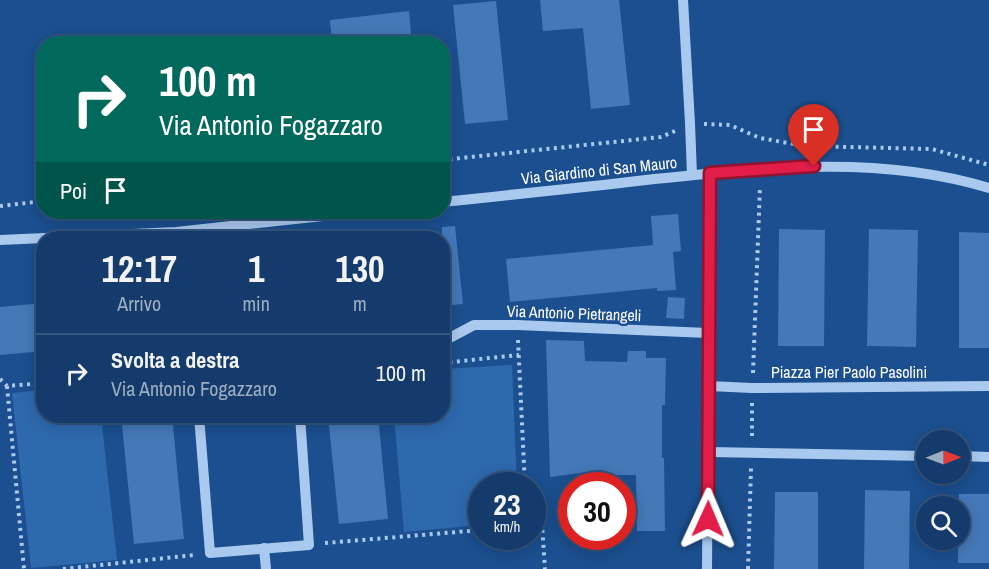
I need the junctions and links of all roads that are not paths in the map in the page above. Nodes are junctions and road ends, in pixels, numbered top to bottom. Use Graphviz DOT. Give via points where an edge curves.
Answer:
graph roads {
  1 [pos="683,0"];
  2 [pos="710,173"];
  3 [pos="692,175"];
  4 [pos="989,189"];
  5 [pos="450,201"];
  6 [pos="296,219"];
  7 [pos="185,231"];
  8 [pos="36,238"];
  9 [pos="0,240"];
  10 [pos="708,333"];
  11 [pos="450,338"];
  12 [pos="709,386"];
  13 [pos="989,386"];
  14 [pos="200,423"];
  15 [pos="300,423"];
  16 [pos="709,452"];
  17 [pos="916,456"];
  18 [pos="970,456"];
  19 [pos="989,457"];
  20 [pos="264,548"];
  21 [pos="266,569"];
  22 [pos="707,569"];
  1 -- 3 [label="street, Via Giardino di San Mauro"];
  2 -- 3 [label="street"];
  2 -- 4 [label="street" via="860,167 962,180"];
  2 -- 10 [label="street"];
  3 -- 5 [label="street, Via Giardino di San Mauro"];
  6 -- 7 [label="street"];
  8 -- 9 [label="street"];
  10 -- 11 [label="street, Via Antonio Pietrangeli" via="474,325"];
  10 -- 12 [label="street"];
  12 -- 13 [label="street, Piazza Pier Paolo Pasolini"];
  12 -- 16 [label="street"];
  14 -- 20 [label="street" via="210,554"];
  15 -- 20 [label="street" via="309,545"];
  16 -- 17 [label="street"];
  16 -- 22 [label="street"];
  18 -- 19 [label="street"];
  20 -- 21 [label="street"];
}
